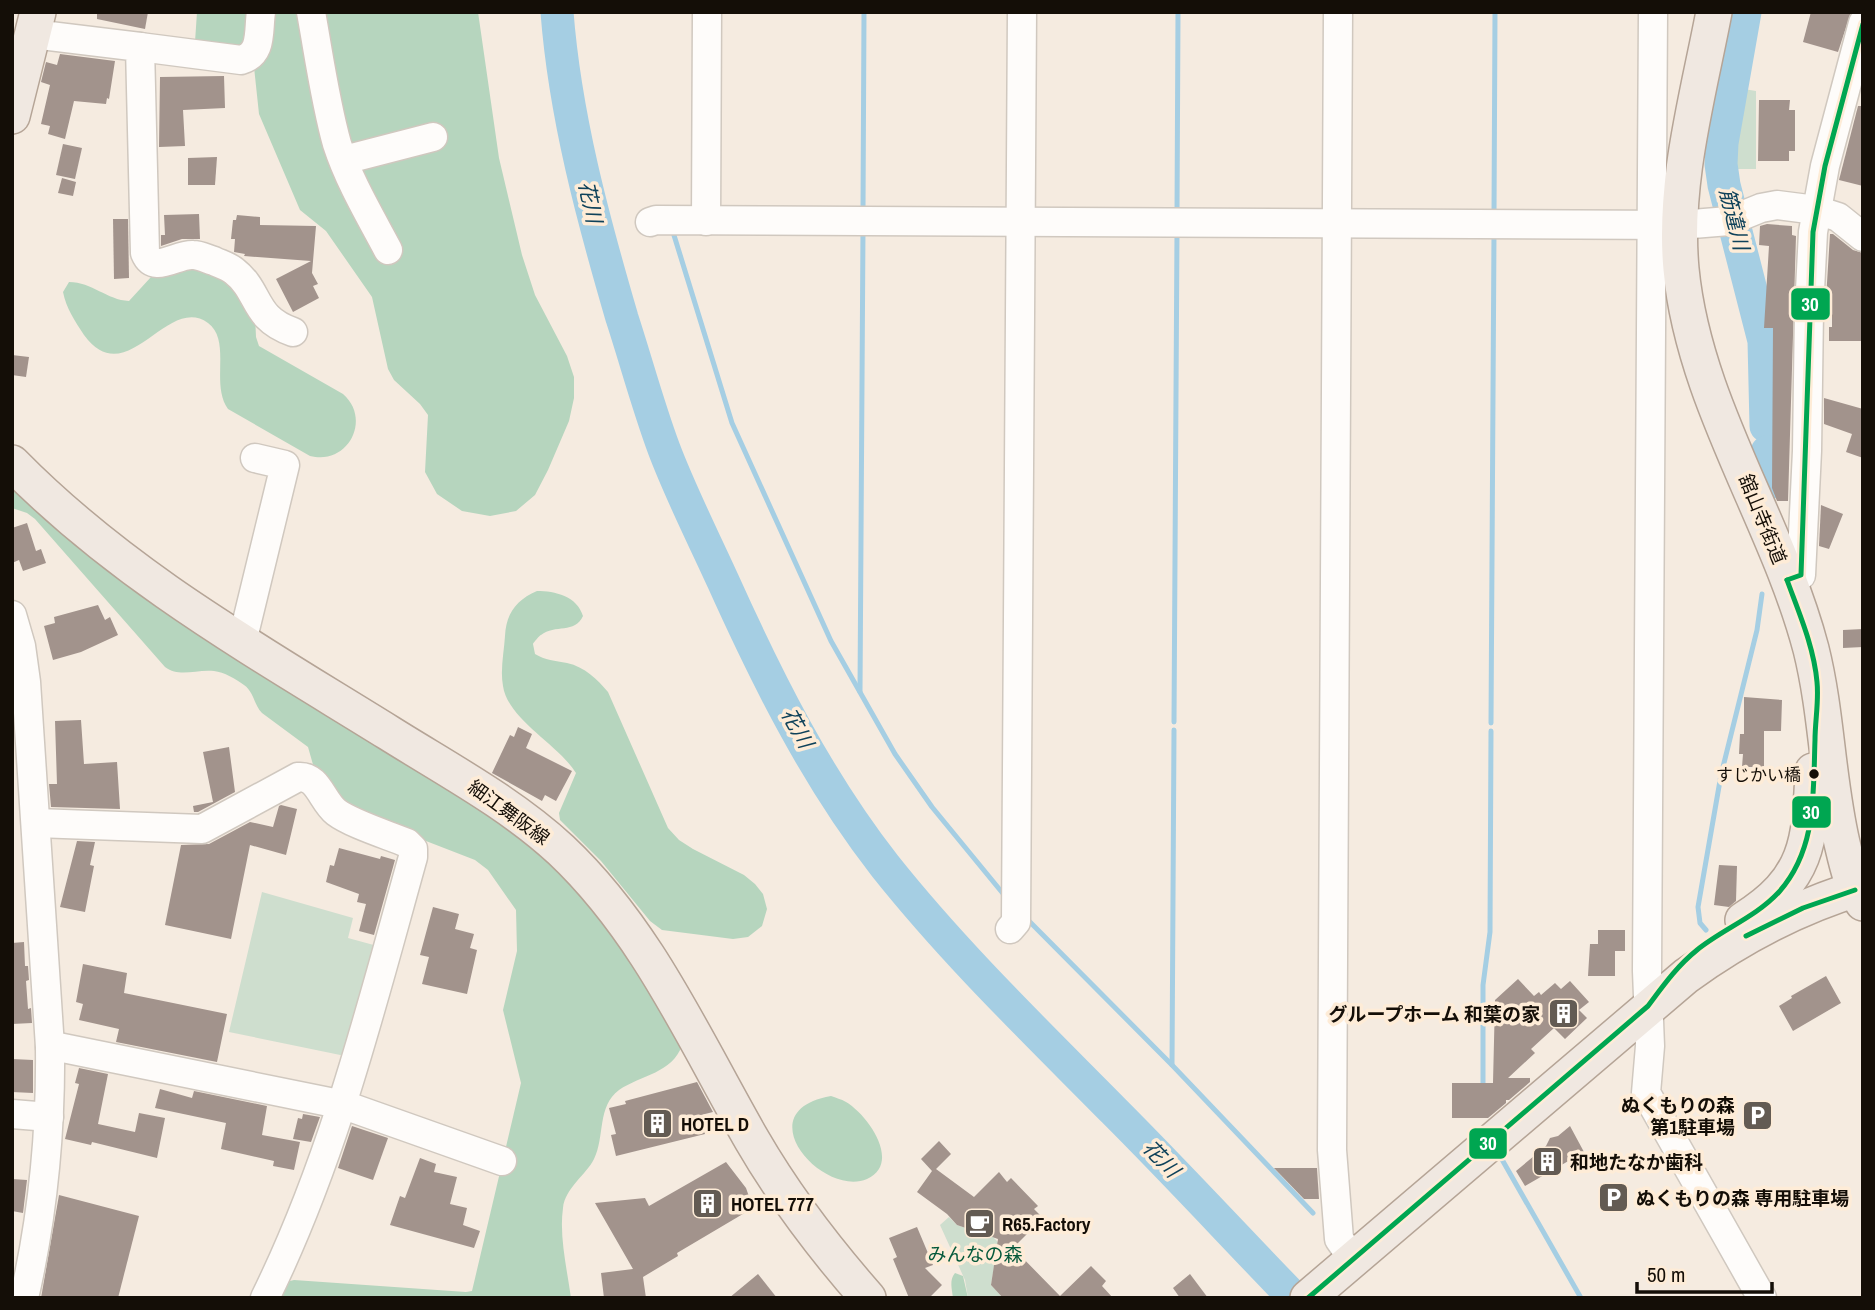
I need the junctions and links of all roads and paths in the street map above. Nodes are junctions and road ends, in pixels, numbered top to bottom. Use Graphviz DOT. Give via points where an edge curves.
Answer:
graph roads {
  1 [pos="261,12"];
  2 [pos="311,12"];
  3 [pos="707,12"];
  4 [pos="1021,12"];
  5 [pos="1338,12"];
  6 [pos="1653,12"];
  7 [pos="1714,12"];
  8 [pos="35,23"];
  9 [pos="1863,23"];
  10 [pos="140,47"];
  11 [pos="1853,101"];
  12 [pos="12,117"];
  13 [pos="433,137"];
  14 [pos="344,160"];
  15 [pos="1816,210"];
  16 [pos="706,221"];
  17 [pos="650,222"];
  18 [pos="1020,222"];
  19 [pos="1336,224"];
  20 [pos="1666,225"];
  21 [pos="1863,237"];
  22 [pos="388,250"];
  23 [pos="293,332"];
  24 [pos="255,458"];
  25 [pos="12,463"];
  26 [pos="1787,580"];
  27 [pos="12,615"];
  28 [pos="242,642"];
  29 [pos="1817,682"];
  30 [pos="22,759"];
  31 [pos="36,824"];
  32 [pos="1860,893"];
  33 [pos="1010,929"];
  34 [pos="1648,1006"];
  35 [pos="50,1047"];
  36 [pos="344,1105"];
  37 [pos="12,1114"];
  38 [pos="49,1118"];
  39 [pos="502,1161"];
  40 [pos="1347,1264"];
  41 [pos="24,1298"];
  42 [pos="265,1298"];
  43 [pos="867,1298"];
  44 [pos="1308,1298"];
  45 [pos="1762,1298"];
  1 -- 10 [label="street" via="258,43 250,58"];
  2 -- 14 [label="street" via="328,106"];
  3 -- 16 [label="street"];
  4 -- 18 [label="street"];
  5 -- 19 [label="street"];
  6 -- 20 [label="street"];
  7 -- 20 [label="main road, 舘山寺街道" via="1685,168"];
  8 -- 10 [label="street"];
  8 -- 12 [label="main road"];
  9 -- 11 [label="street"];
  10 -- 23 [label="street" via="148,260 160,264 194,254 228,267 272,323"];
  11 -- 15 [label="street"];
  13 -- 14 [label="street"];
  14 -- 22 [label="street"];
  15 -- 20 [label="street" via="1769,205 1733,220"];
  15 -- 21 [label="street" via="1838,217"];
  15 -- 26 [label="street" via="1801,575"];
  16 -- 17 [label="street"];
  16 -- 18 [label="street"];
  18 -- 19 [label="street"];
  18 -- 33 [label="street" via="1016,922"];
  19 -- 20 [label="street"];
  19 -- 40 [label="street" via="1332,1150 1337,1230"];
  20 -- 26 [label="main road, 舘山寺街道" via="1710,389"];
  20 -- 34 [label="street"];
  24 -- 28 [label="street" via="285,465"];
  25 -- 28 [label="main road, 細江舞阪線" via="127,565"];
  26 -- 29 [label="main road, 舘山寺街道"];
  27 -- 30 [label="street" via="24,664"];
  28 -- 43 [label="main road, 細江舞阪線" via="502,803 586,875 654,963 782,1188"];
  29 -- 32 [label="main road, 舘山寺街道" via="1834,809"];
  29 -- 34 [label="main road" via="1812,813 1799,864 1768,903 1680,965"];
  30 -- 31 [label="street"];
  31 -- 35 [label="street"];
  31 -- 36 [label="street" via="202,829 305,776 336,812 413,849"];
  32 -- 34 [label="main road, 舘山寺街道" via="1803,908 1742,938"];
  34 -- 40 [label="main road, 舘山寺街道"];
  34 -- 45 [label="street" via="1646,1093"];
  35 -- 36 [label="street"];
  35 -- 38 [label="street"];
  36 -- 39 [label="street"];
  36 -- 42 [label="street"];
  37 -- 38 [label="street"];
  38 -- 41 [label="street" via="39,1225"];
  40 -- 44 [label="main road, 舘山寺街道"];
}
